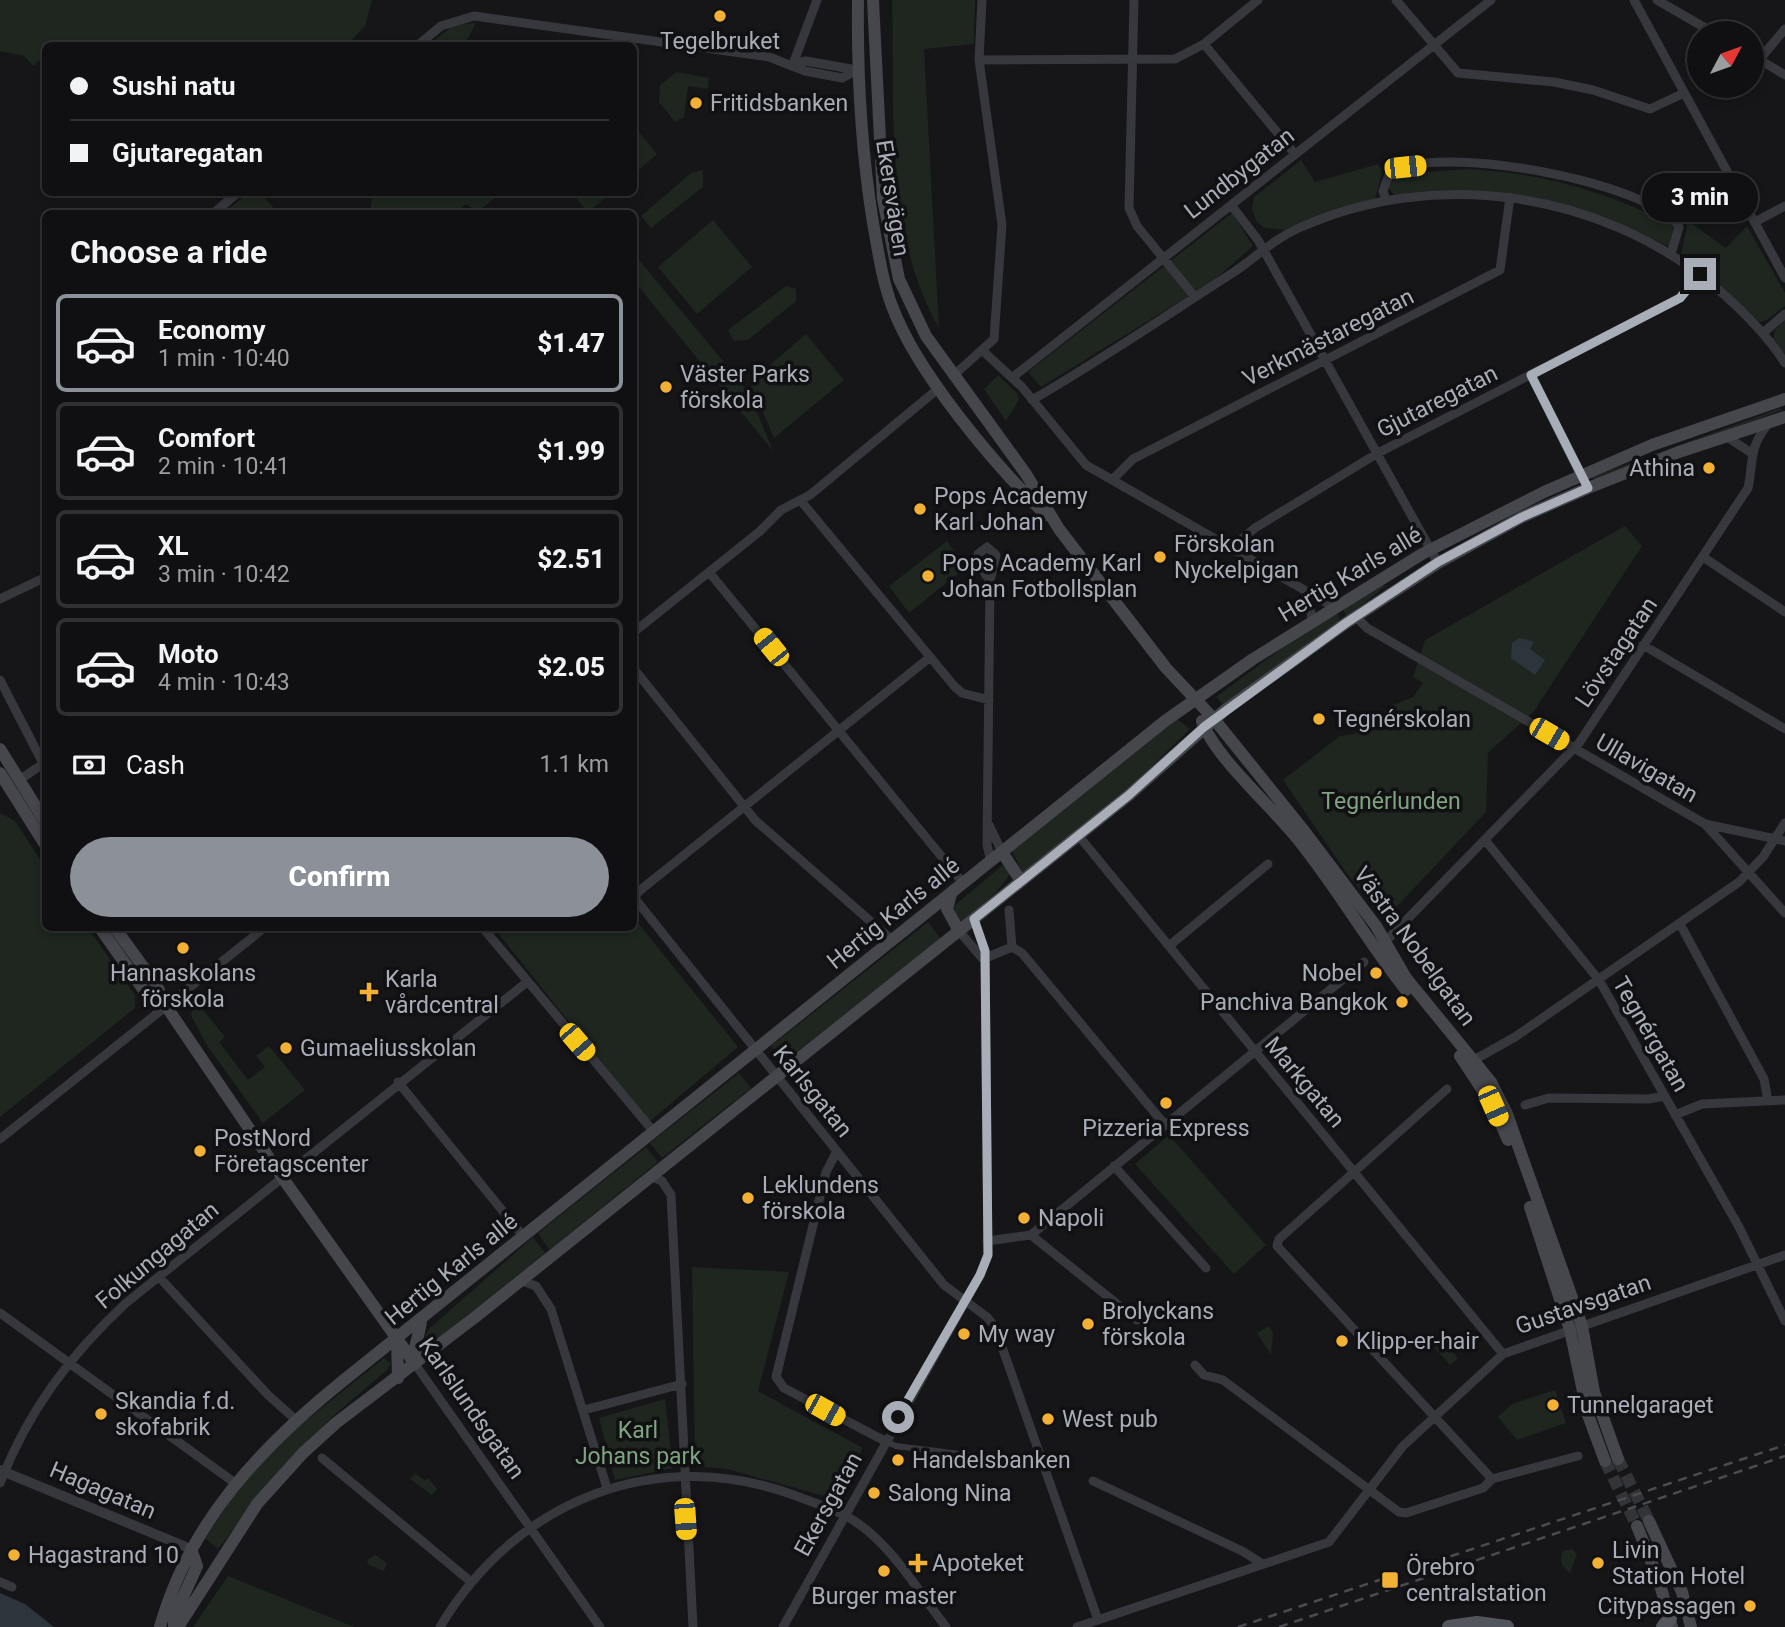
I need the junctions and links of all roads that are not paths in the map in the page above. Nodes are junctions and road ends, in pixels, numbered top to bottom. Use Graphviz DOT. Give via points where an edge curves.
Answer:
graph roads {
  1 [pos="817,0"];
  2 [pos="858,0"];
  3 [pos="873,0"];
  4 [pos="982,0"];
  5 [pos="1134,0"];
  6 [pos="1258,0"];
  7 [pos="1396,0"];
  8 [pos="1491,0"];
  9 [pos="1634,0"];
  10 [pos="1657,0"];
  11 [pos="1693,21"];
  12 [pos="1785,29"];
  13 [pos="422,42"];
  14 [pos="1204,44"];
  15 [pos="1433,46"];
  16 [pos="1764,50"];
  17 [pos="979,60"];
  18 [pos="1132,60"];
  19 [pos="1764,63"];
  20 [pos="793,64"];
  21 [pos="858,70"];
  22 [pos="874,71"];
  23 [pos="1785,75"];
  24 [pos="1684,93"];
  25 [pos="1295,154"];
  26 [pos="234,196"];
  27 [pos="1510,197"];
  28 [pos="1386,200"];
  29 [pos="1231,205"];
  30 [pos="1785,206"];
  31 [pos="218,210"];
  32 [pos="1755,222"];
  33 [pos="1263,249"];
  34 [pos="1671,254"];
  35 [pos="1163,257"];
  36 [pos="1700,274"];
  37 [pos="1785,278"];
  38 [pos="1195,297"];
  39 [pos="1785,314"];
  40 [pos="1763,333"];
  41 [pos="984,352"];
  42 [pos="1325,360"];
  43 [pos="1785,363"];
  44 [pos="954,375"];
  45 [pos="1531,375"];
  46 [pos="1013,377"];
  47 [pos="939,388"];
  48 [pos="1785,399"];
  49 [pos="1032,400"];
  50 [pos="1785,417"];
  51 [pos="1768,424"];
  52 [pos="1727,437"];
  53 [pos="1750,452"];
  54 [pos="1378,453"];
  55 [pos="1114,480"];
  56 [pos="1585,482"];
  57 [pos="801,501"];
  58 [pos="1059,529"];
  59 [pos="1231,548"];
  60 [pos="1432,549"];
  61 [pos="1703,557"];
  62 [pos="1438,562"];
  63 [pos="709,572"];
  64 [pos="42,579"];
  65 [pos="990,581"];
  66 [pos="1308,595"];
  67 [pos="0,599"];
  68 [pos="1334,607"];
  69 [pos="1785,612"];
  70 [pos="1356,617"];
  71 [pos="1312,620"];
  72 [pos="637,630"];
  73 [pos="1643,645"];
  74 [pos="929,658"];
  75 [pos="637,673"];
  76 [pos="0,680"];
  77 [pos="989,700"];
  78 [pos="1195,702"];
  79 [pos="1209,723"];
  80 [pos="1785,729"];
  81 [pos="838,730"];
  82 [pos="1573,748"];
  83 [pos="0,749"];
  84 [pos="42,762"];
  85 [pos="42,767"];
  86 [pos="0,774"];
  87 [pos="9,787"];
  88 [pos="745,808"];
  89 [pos="42,819"];
  90 [pos="1785,823"];
  91 [pos="989,824"];
  92 [pos="1705,824"];
  93 [pos="1078,835"];
  94 [pos="42,840"];
  95 [pos="1485,840"];
  96 [pos="1780,840"];
  97 [pos="1002,852"];
  98 [pos="991,862"];
  99 [pos="1268,864"];
  100 [pos="1749,872"];
  101 [pos="1021,881"];
  102 [pos="964,884"];
  103 [pos="637,893"];
  104 [pos="951,894"];
  105 [pos="637,901"];
  106 [pos="1009,910"];
  107 [pos="1785,913"];
  108 [pos="974,919"];
  109 [pos="1680,923"];
  110 [pos="102,931"];
  111 [pos="117,931"];
  112 [pos="260,931"];
  113 [pos="485,931"];
  114 [pos="959,931"];
  115 [pos="893,941"];
  116 [pos="1385,941"];
  117 [pos="1169,946"];
  118 [pos="1012,947"];
  119 [pos="983,960"];
  120 [pos="1364,962"];
  121 [pos="1599,980"];
  122 [pos="527,982"];
  123 [pos="166,1006"];
  124 [pos="756,1051"];
  125 [pos="1255,1051"];
  126 [pos="1474,1060"];
  127 [pos="775,1075"];
  128 [pos="398,1082"];
  129 [pos="1447,1089"];
  130 [pos="1665,1096"];
  131 [pos="1785,1100"];
  132 [pos="1768,1101"];
  133 [pos="1525,1105"];
  134 [pos="1675,1115"];
  135 [pos="1165,1125"];
  136 [pos="654,1132"];
  137 [pos="0,1139"];
  138 [pos="836,1151"];
  139 [pos="1114,1166"];
  140 [pos="1353,1171"];
  141 [pos="650,1176"];
  142 [pos="282,1177"];
  143 [pos="1031,1235"];
  144 [pos="524,1237"];
  145 [pos="987,1241"];
  146 [pos="1785,1255"];
  147 [pos="1756,1265"];
  148 [pos="1206,1268"];
  149 [pos="159,1277"];
  150 [pos="519,1280"];
  151 [pos="965,1302"];
  152 [pos="0,1313"];
  153 [pos="421,1320"];
  154 [pos="1137,1320"];
  155 [pos="1785,1321"];
  156 [pos="1576,1328"];
  157 [pos="397,1339"];
  158 [pos="1503,1354"];
  159 [pos="67,1363"];
  160 [pos="415,1364"];
  161 [pos="1195,1365"];
  162 [pos="398,1378"];
  163 [pos="682,1384"];
  164 [pos="584,1410"];
  165 [pos="1435,1416"];
  166 [pos="296,1420"];
  167 [pos="885,1441"];
  168 [pos="1022,1455"];
  169 [pos="1578,1457"];
  170 [pos="322,1458"];
  171 [pos="1612,1460"];
  172 [pos="2,1471"];
  173 [pos="683,1475"];
  174 [pos="1492,1479"];
  175 [pos="1093,1481"];
  176 [pos="0,1483"];
  177 [pos="235,1483"];
  178 [pos="607,1488"];
  179 [pos="1371,1490"];
  180 [pos="845,1515"];
  181 [pos="531,1528"];
  182 [pos="191,1549"];
  183 [pos="219,1563"];
  184 [pos="1263,1564"];
  185 [pos="470,1581"];
  186 [pos="0,1582"];
  187 [pos="12,1587"];
  188 [pos="1098,1620"];
  189 [pos="1669,1624"];
  190 [pos="160,1627"];
  191 [pos="176,1627"];
  192 [pos="440,1627"];
  193 [pos="600,1627"];
  194 [pos="693,1627"];
  195 [pos="783,1627"];
  196 [pos="946,1627"];
  197 [pos="1077,1627"];
  198 [pos="1449,1627"];
  199 [pos="1507,1627"];
  200 [pos="1692,1627"];
  1 -- 20 [label="street"];
  2 -- 21 [label="main road, Ekersvägen"];
  3 -- 22 [label="main road, Ekersvägen"];
  4 -- 17 [label="street"];
  5 -- 18 [label="street"];
  6 -- 14 [label="street"];
  7 -- 15 [label="street"];
  8 -- 15 [label="street, Lundbygatan"];
  9 -- 24 [label="street"];
  10 -- 11 [label="street"];
  12 -- 16 [label="street"];
  13 -- 20 [label="street" via="441,26 474,16"];
  14 -- 18 [label="street" via="1175,59"];
  14 -- 25 [label="street"];
  15 -- 24 [label="street" via="1458,73 1555,82 1650,109"];
  15 -- 25 [label="street, Lundbygatan"];
  17 -- 18 [label="street"];
  17 -- 41 [label="street" via="1003,225 994,339"];
  18 -- 35 [label="street" via="1129,208 1137,226"];
  19 -- 23 [label="street"];
  20 -- 21 [label="street" via="806,61"];
  21 -- 22 [label="main road"];
  21 -- 47 [label="main road, Ekersvägen" via="864,170 891,304"];
  22 -- 44 [label="main road, Ekersvägen" via="891,248 912,310"];
  24 -- 32 [label="street"];
  25 -- 29 [label="street, Lundbygatan"];
  26 -- 31 [label="street"];
  27 -- 28 [label="street" via="1445,194"];
  27 -- 34 [label="street" via="1589,216"];
  27 -- 42 [label="street, Verkmästaregatan" via="1500,270"];
  28 -- 33 [label="street" via="1317,220"];
  28 -- 34 [label="street" via="1385,182 1390,172 1405,167 1490,163 1538,170 1612,190 1669,217 1679,227"];
  29 -- 33 [label="street"];
  29 -- 35 [label="street, Lundbygatan"];
  30 -- 32 [label="street"];
  32 -- 37 [label="street"];
  33 -- 38 [label="street"];
  33 -- 42 [label="street"];
  34 -- 36 [label="street"];
  35 -- 38 [label="street"];
  35 -- 46 [label="street, Lundbygatan"];
  36 -- 40 [label="street"];
  36 -- 45 [label="street, Gjutaregatan" via="1680,298"];
  38 -- 49 [label="street"];
  39 -- 40 [label="street"];
  40 -- 43 [label="street"];
  41 -- 44 [label="street"];
  41 -- 46 [label="street"];
  42 -- 54 [label="street"];
  42 -- 55 [label="street, Verkmästaregatan" via="1133,459"];
  44 -- 47 [label="main road"];
  44 -- 58 [label="main road" via="1032,483"];
  45 -- 54 [label="street, Gjutaregatan"];
  45 -- 56 [label="street"];
  46 -- 49 [label="street"];
  47 -- 57 [label="street"];
  47 -- 58 [label="main road"];
  48 -- 56 [label="main road, Hertig Karls allé" via="1652,446"];
  49 -- 55 [label="street" via="1077,456"];
  50 -- 51 [label="main road, Hertig Karls allé"];
  51 -- 52 [label="main road, Hertig Karls allé"];
  51 -- 53 [label="street, Lövstagatan"];
  52 -- 53 [label="street"];
  52 -- 56 [label="main road, Hertig Karls allé"];
  53 -- 61 [label="street, Lövstagatan" via="1748,488"];
  54 -- 59 [label="street, Gjutaregatan" via="1255,528"];
  54 -- 60 [label="street"];
  55 -- 59 [label="street"];
  56 -- 60 [label="main road, Hertig Karls allé"];
  56 -- 62 [label="main road, Hertig Karls allé"];
  57 -- 63 [label="street" via="781,510"];
  57 -- 74 [label="street"];
  58 -- 78 [label="main road"];
  59 -- 66 [label="street"];
  60 -- 62 [label="street"];
  60 -- 68 [label="main road, Hertig Karls allé"];
  61 -- 69 [label="street"];
  61 -- 73 [label="street, Lövstagatan"];
  62 -- 70 [label="main road, Hertig Karls allé"];
  63 -- 72 [label="street"];
  63 -- 81 [label="street"];
  64 -- 67 [label="street"];
  65 -- 77 [label="street"];
  66 -- 68 [label="street"];
  66 -- 71 [label="street"];
  68 -- 71 [label="main road, Hertig Karls allé"];
  70 -- 79 [label="main road, Hertig Karls allé"];
  70 -- 82 [label="street, Ullavigatan" via="1367,628"];
  71 -- 78 [label="main road, Hertig Karls allé"];
  73 -- 80 [label="street"];
  73 -- 82 [label="street, Lövstagatan"];
  74 -- 77 [label="street" via="962,692"];
  74 -- 81 [label="street"];
  75 -- 88 [label="street"];
  76 -- 84 [label="street"];
  77 -- 91 [label="street"];
  78 -- 79 [label="main road"];
  78 -- 97 [label="main road, Hertig Karls allé"];
  79 -- 93 [label="main road, Hertig Karls allé"];
  79 -- 116 [label="main road, Västra Nobelgatan" via="1304,832"];
  79 -- 156 [label="main road, Västra Nobelgatan" via="1233,766 1300,842 1387,966 1483,1088 1507,1135"];
  81 -- 88 [label="street"];
  81 -- 102 [label="street"];
  82 -- 92 [label="street, Ullavigatan"];
  82 -- 95 [label="street, Lövstagatan"];
  83 -- 87 [label="main road"];
  85 -- 87 [label="street"];
  86 -- 87 [label="main road"];
  87 -- 89 [label="main road"];
  87 -- 94 [label="main road"];
  88 -- 103 [label="street, Karlsgatan"];
  88 -- 115 [label="street"];
  90 -- 96 [label="street"];
  91 -- 97 [label="street"];
  91 -- 98 [label="street"];
  92 -- 96 [label="street, Ullavigatan"];
  92 -- 100 [label="street"];
  93 -- 101 [label="main road, Hertig Karls allé"];
  93 -- 117 [label="street, Markgatan"];
  95 -- 116 [label="street, Lövstagatan"];
  95 -- 121 [label="street, Tegnérgatan"];
  96 -- 100 [label="street"];
  97 -- 98 [label="main road, Hertig Karls allé"];
  97 -- 101 [label="main road"];
  98 -- 102 [label="main road, Hertig Karls allé"];
  99 -- 117 [label="street"];
  100 -- 107 [label="street"];
  100 -- 109 [label="street"];
  101 -- 108 [label="main road, Hertig Karls allé"];
  102 -- 104 [label="main road, Hertig Karls allé"];
  104 -- 114 [label="main road" via="947,909"];
  104 -- 115 [label="main road, Hertig Karls allé"];
  105 -- 124 [label="street, Karlsgatan"];
  106 -- 118 [label="street"];
  108 -- 114 [label="main road, Hertig Karls allé"];
  108 -- 119 [label="street, Ekersgatan" via="985,951"];
  109 -- 121 [label="street"];
  109 -- 132 [label="street" via="1765,1079"];
  110 -- 123 [label="main road, Karlslundsgatan" via="148,996"];
  111 -- 123 [label="main road, Karlslundsgatan" via="158,986"];
  112 -- 123 [label="street"];
  113 -- 122 [label="street"];
  114 -- 119 [label="street"];
  114 -- 127 [label="main road, Hertig Karls allé"];
  115 -- 124 [label="main road, Hertig Karls allé"];
  116 -- 126 [label="main road, Västra Nobelgatan" via="1413,987"];
  117 -- 125 [label="street, Markgatan"];
  118 -- 119 [label="street"];
  118 -- 135 [label="street" via="1029,961"];
  119 -- 145 [label="street, Ekersgatan"];
  120 -- 125 [label="street"];
  121 -- 126 [label="street"];
  121 -- 130 [label="street, Tegnérgatan"];
  122 -- 128 [label="street, Folkungagatan"];
  122 -- 136 [label="street"];
  123 -- 137 [label="street"];
  123 -- 142 [label="main road, Karlslundsgatan"];
  124 -- 127 [label="street, Karlsgatan"];
  124 -- 136 [label="main road, Hertig Karls allé"];
  125 -- 135 [label="street"];
  125 -- 140 [label="street, Markgatan"];
  126 -- 156 [label="main road, Västra Nobelgatan" via="1507,1114"];
  127 -- 138 [label="street, Karlsgatan"];
  127 -- 141 [label="main road, Hertig Karls allé"];
  128 -- 142 [label="street, Folkungagatan"];
  128 -- 144 [label="street"];
  129 -- 140 [label="street"];
  130 -- 133 [label="street" via="1549,1098"];
  130 -- 134 [label="street, Tegnérgatan"];
  131 -- 132 [label="street"];
  132 -- 134 [label="street" via="1702,1104"];
  134 -- 147 [label="street, Tegnérgatan"];
  135 -- 139 [label="street"];
  136 -- 144 [label="main road, Hertig Karls allé"];
  138 -- 151 [label="street, Karlsgatan" via="944,1285"];
  138 -- 167 [label="street" via="826,1172 776,1377 785,1388"];
  139 -- 143 [label="street"];
  139 -- 148 [label="street"];
  140 -- 158 [label="street, Markgatan"];
  140 -- 165 [label="street" via="1279,1239 1277,1246"];
  141 -- 150 [label="main road, Hertig Karls allé"];
  141 -- 163 [label="street" via="662,1181 671,1195"];
  142 -- 149 [label="street, Folkungagatan"];
  142 -- 157 [label="main road, Karlslundsgatan"];
  143 -- 145 [label="street"];
  143 -- 154 [label="street"];
  144 -- 153 [label="main road, Hertig Karls allé"];
  145 -- 151 [label="street, Ekersgatan" via="988,1255"];
  146 -- 147 [label="street, Gustavsgatan"];
  147 -- 155 [label="street, Tegnérgatan"];
  147 -- 156 [label="street, Gustavsgatan"];
  149 -- 159 [label="street, Folkungagatan" via="126,1303"];
  149 -- 166 [label="street"];
  150 -- 160 [label="main road, Hertig Karls allé"];
  150 -- 164 [label="street" via="536,1286 551,1308"];
  151 -- 167 [label="street, Ekersgatan"];
  151 -- 188 [label="street, Karlsgatan" via="995,1327"];
  152 -- 159 [label="street"];
  153 -- 157 [label="main road, Hertig Karls allé"];
  153 -- 160 [label="main road"];
  156 -- 158 [label="street, Gustavsgatan"];
  156 -- 171 [label="main road, Västra Nobelgatan" via="1588,1415"];
  157 -- 160 [label="main road, Karlslundsgatan"];
  157 -- 162 [label="main road"];
  157 -- 166 [label="main road, Hertig Karls allé"];
  158 -- 165 [label="street, Gustavsgatan"];
  159 -- 172 [label="street, Folkungagatan"];
  159 -- 177 [label="street"];
  160 -- 162 [label="main road, Hertig Karls allé"];
  160 -- 181 [label="street, Karlslundsgatan"];
  161 -- 179 [label="street" via="1205,1375 1223,1380"];
  162 -- 183 [label="main road, Hertig Karls allé" via="303,1453 257,1504"];
  163 -- 164 [label="street"];
  163 -- 173 [label="street"];
  164 -- 178 [label="street"];
  165 -- 174 [label="street"];
  165 -- 179 [label="street, Gustavsgatan" via="1403,1446"];
  166 -- 177 [label="main road, Hertig Karls allé"];
  167 -- 168 [label="street" via="1008,1460"];
  167 -- 180 [label="street, Ekersgatan"];
  169 -- 174 [label="street"];
  170 -- 185 [label="street"];
  172 -- 176 [label="street, Folkungagatan"];
  172 -- 182 [label="street, Hagagatan"];
  173 -- 178 [label="street"];
  173 -- 180 [label="street" via="756,1482"];
  173 -- 194 [label="street"];
  174 -- 179 [label="street" via="1483,1488 1401,1512"];
  175 -- 184 [label="street"];
  177 -- 182 [label="main road, Hertig Karls allé"];
  178 -- 181 [label="street"];
  179 -- 184 [label="street, Gustavsgatan" via="1329,1542"];
  180 -- 195 [label="street, Ekersgatan"];
  180 -- 196 [label="street" via="885,1547"];
  181 -- 185 [label="street" via="498,1552"];
  181 -- 193 [label="street, Karlslundsgatan"];
  182 -- 183 [label="main road"];
  182 -- 190 [label="main road, Hertig Karls allé"];
  182 -- 191 [label="main road" via="197,1566 174,1617"];
  183 -- 191 [label="main road, Hertig Karls allé"];
  184 -- 188 [label="street"];
  185 -- 192 [label="street"];
  186 -- 187 [label="street"];
  188 -- 197 [label="street"];
  189 -- 200 [label="main road" via="1643,1523 1678,1582"];
  198 -- 199 [label="main road" via="1477,1623"];
}
